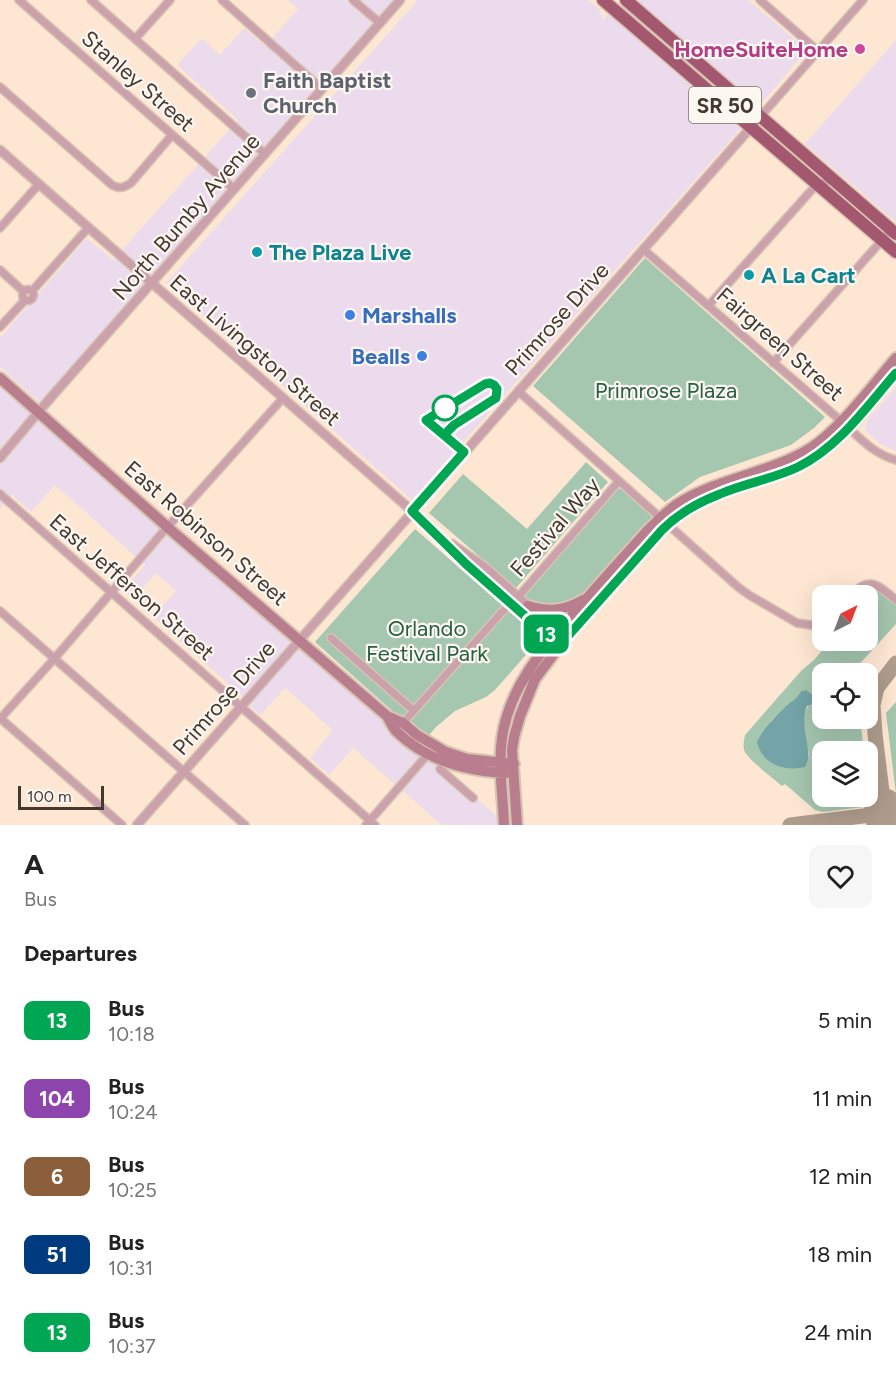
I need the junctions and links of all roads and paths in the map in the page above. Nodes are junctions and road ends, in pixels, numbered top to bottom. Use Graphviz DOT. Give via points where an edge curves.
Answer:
graph roads {
  1 [pos="19,0"];
  2 [pos="91,0"];
  3 [pos="170,0"];
  4 [pos="222,0"];
  5 [pos="353,0"];
  6 [pos="400,0"];
  7 [pos="603,0"];
  8 [pos="759,0"];
  9 [pos="863,0"];
  10 [pos="628,1"];
  11 [pos="618,14"];
  12 [pos="380,23"];
  13 [pos="135,39"];
  14 [pos="818,51"];
  15 [pos="0,87"];
  16 [pos="322,89"];
  17 [pos="760,117"];
  18 [pos="751,128"];
  19 [pos="172,135"];
  20 [pos="0,150"];
  21 [pos="265,154"];
  22 [pos="833,180"];
  23 [pos="39,184"];
  24 [pos="817,184"];
  25 [pos="234,189"];
  26 [pos="0,228"];
  27 [pos="88,228"];
  28 [pos="893,232"];
  29 [pos="882,240"];
  30 [pos="643,249"];
  31 [pos="896,252"];
  32 [pos="0,270"];
  33 [pos="151,284"];
  34 [pos="27,294"];
  35 [pos="709,305"];
  36 [pos="0,327"];
  37 [pos="896,358"];
  38 [pos="773,363"];
  39 [pos="896,373"];
  40 [pos="0,378"];
  41 [pos="518,391"];
  42 [pos="283,398"];
  43 [pos="38,412"];
  44 [pos="845,424"];
  45 [pos="0,458"];
  46 [pos="896,460"];
  47 [pos="619,481"];
  48 [pos="0,494"];
  49 [pos="412,511"];
  50 [pos="664,521"];
  51 [pos="168,527"];
  52 [pos="432,530"];
  53 [pos="862,585"];
  54 [pos="112,592"];
  55 [pos="518,597"];
  56 [pos="588,597"];
  57 [pos="896,600"];
  58 [pos="511,604"];
  59 [pos="528,606"];
  60 [pos="0,611"];
  61 [pos="812,626"];
  62 [pos="331,638"];
  63 [pos="558,639"];
  64 [pos="299,641"];
  65 [pos="54,659"];
  66 [pos="240,706"];
  67 [pos="414,711"];
  68 [pos="387,716"];
  69 [pos="0,718"];
  70 [pos="403,723"];
  71 [pos="428,754"];
  72 [pos="451,764"];
  73 [pos="500,767"];
  74 [pos="514,768"];
  75 [pos="440,769"];
  76 [pos="184,771"];
  77 [pos="447,776"];
  78 [pos="473,798"];
  79 [pos="370,824"];
  80 [pos="122,825"];
  81 [pos="137,825"];
  82 [pos="245,825"];
  83 [pos="504,825"];
  84 [pos="517,825"];
  1 -- 19 [label="street, Stanley Street"];
  2 -- 13 [label="street"];
  3 -- 13 [label="street"];
  4 -- 16 [label="street"];
  5 -- 12 [label="street"];
  6 -- 12 [label="street, North Bumby Avenue"];
  7 -- 11 [label="highway, SR 50"];
  8 -- 14 [label="street"];
  9 -- 14 [label="street, Primrose Drive"];
  10 -- 11 [label="street"];
  10 -- 17 [label="highway, SR 50"];
  11 -- 18 [label="highway, SR 50"];
  12 -- 16 [label="street, North Bumby Avenue"];
  13 -- 21 [label="street"];
  14 -- 17 [label="street, Primrose Drive"];
  15 -- 19 [label="street" via="117,188 131,183"];
  16 -- 21 [label="street, North Bumby Avenue"];
  17 -- 18 [label="street, Primrose Drive"];
  17 -- 22 [label="highway, SR 50"];
  18 -- 24 [label="highway, SR 50"];
  18 -- 30 [label="street, Primrose Drive"];
  19 -- 25 [label="street, Stanley Street"];
  20 -- 23 [label="street, East Livingston Street"];
  21 -- 25 [label="street, North Bumby Avenue"];
  22 -- 24 [label="street"];
  22 -- 28 [label="highway, SR 50"];
  23 -- 26 [label="street"];
  23 -- 27 [label="street, East Livingston Street"];
  24 -- 29 [label="highway, SR 50"];
  24 -- 35 [label="street"];
  25 -- 33 [label="street, North Bumby Avenue"];
  27 -- 33 [label="street, East Livingston Street"];
  27 -- 34 [label="street"];
  28 -- 29 [label="street"];
  29 -- 31 [label="highway, SR 50"];
  29 -- 38 [label="street"];
  30 -- 35 [label="street, Fairgreen Street"];
  30 -- 41 [label="street, Primrose Drive"];
  32 -- 34 [label="street"];
  33 -- 42 [label="street, East Livingston Street"];
  33 -- 43 [label="street, North Bumby Avenue"];
  34 -- 36 [label="street"];
  35 -- 38 [label="street, Fairgreen Street"];
  37 -- 44 [label="main road"];
  38 -- 44 [label="street, Fairgreen Street"];
  39 -- 44 [label="main road"];
  40 -- 43 [label="main road, East Robinson Street"];
  41 -- 47 [label="street"];
  41 -- 49 [label="street, Primrose Drive"];
  42 -- 49 [label="street, East Livingston Street"];
  42 -- 51 [label="street"];
  43 -- 45 [label="street, North Bumby Avenue"];
  43 -- 51 [label="main road, East Robinson Street"];
  44 -- 46 [label="street, Fairgreen Street" via="875,451"];
  44 -- 50 [label="main road" via="830,447 798,467 721,493"];
  47 -- 50 [label="street"];
  47 -- 55 [label="street, Festival Way"];
  48 -- 54 [label="street, East Jefferson Street"];
  49 -- 52 [label="street, East Livingston Street"];
  49 -- 64 [label="street, Primrose Drive"];
  50 -- 56 [label="main road"];
  50 -- 61 [label="street" via="749,595 797,623"];
  50 -- 63 [label="main road"];
  51 -- 54 [label="street"];
  51 -- 64 [label="main road, East Robinson Street"];
  52 -- 55 [label="street, East Livingston Street" via="486,568"];
  52 -- 58 [label="street, East Livingston Street"];
  53 -- 57 [label="street" via="877,584"];
  54 -- 65 [label="street"];
  54 -- 66 [label="street, East Jefferson Street"];
  55 -- 59 [label="street, East Livingston Street"];
  56 -- 59 [label="main road" via="557,610"];
  56 -- 63 [label="main road"];
  58 -- 63 [label="street, East Livingston Street"];
  58 -- 67 [label="street, Festival Way"];
  59 -- 63 [label="street"];
  60 -- 65 [label="street"];
  62 -- 67 [label="street"];
  63 -- 73 [label="main road" via="543,648 516,694 502,735"];
  63 -- 74 [label="main road" via="527,696 514,737"];
  64 -- 66 [label="street, Primrose Drive"];
  64 -- 68 [label="main road, East Robinson Street"];
  65 -- 69 [label="street"];
  65 -- 76 [label="street"];
  66 -- 76 [label="street, Primrose Drive"];
  66 -- 79 [label="street, East Jefferson Street"];
  67 -- 70 [label="street, Festival Way"];
  68 -- 70 [label="main road, East Robinson Street"];
  68 -- 71 [label="main road, East Robinson Street" via="396,731"];
  69 -- 80 [label="street"];
  70 -- 73 [label="main road, East Robinson Street" via="446,752"];
  71 -- 72 [label="main road, East Robinson Street"];
  71 -- 79 [label="street"];
  72 -- 73 [label="main road, East Robinson Street" via="472,769"];
  72 -- 77 [label="street"];
  73 -- 74 [label="main road, East Robinson Street"];
  73 -- 83 [label="main road"];
  74 -- 84 [label="main road"];
  75 -- 77 [label="street"];
  76 -- 81 [label="street, Primrose Drive"];
  76 -- 82 [label="street"];
  77 -- 78 [label="street"];
}
